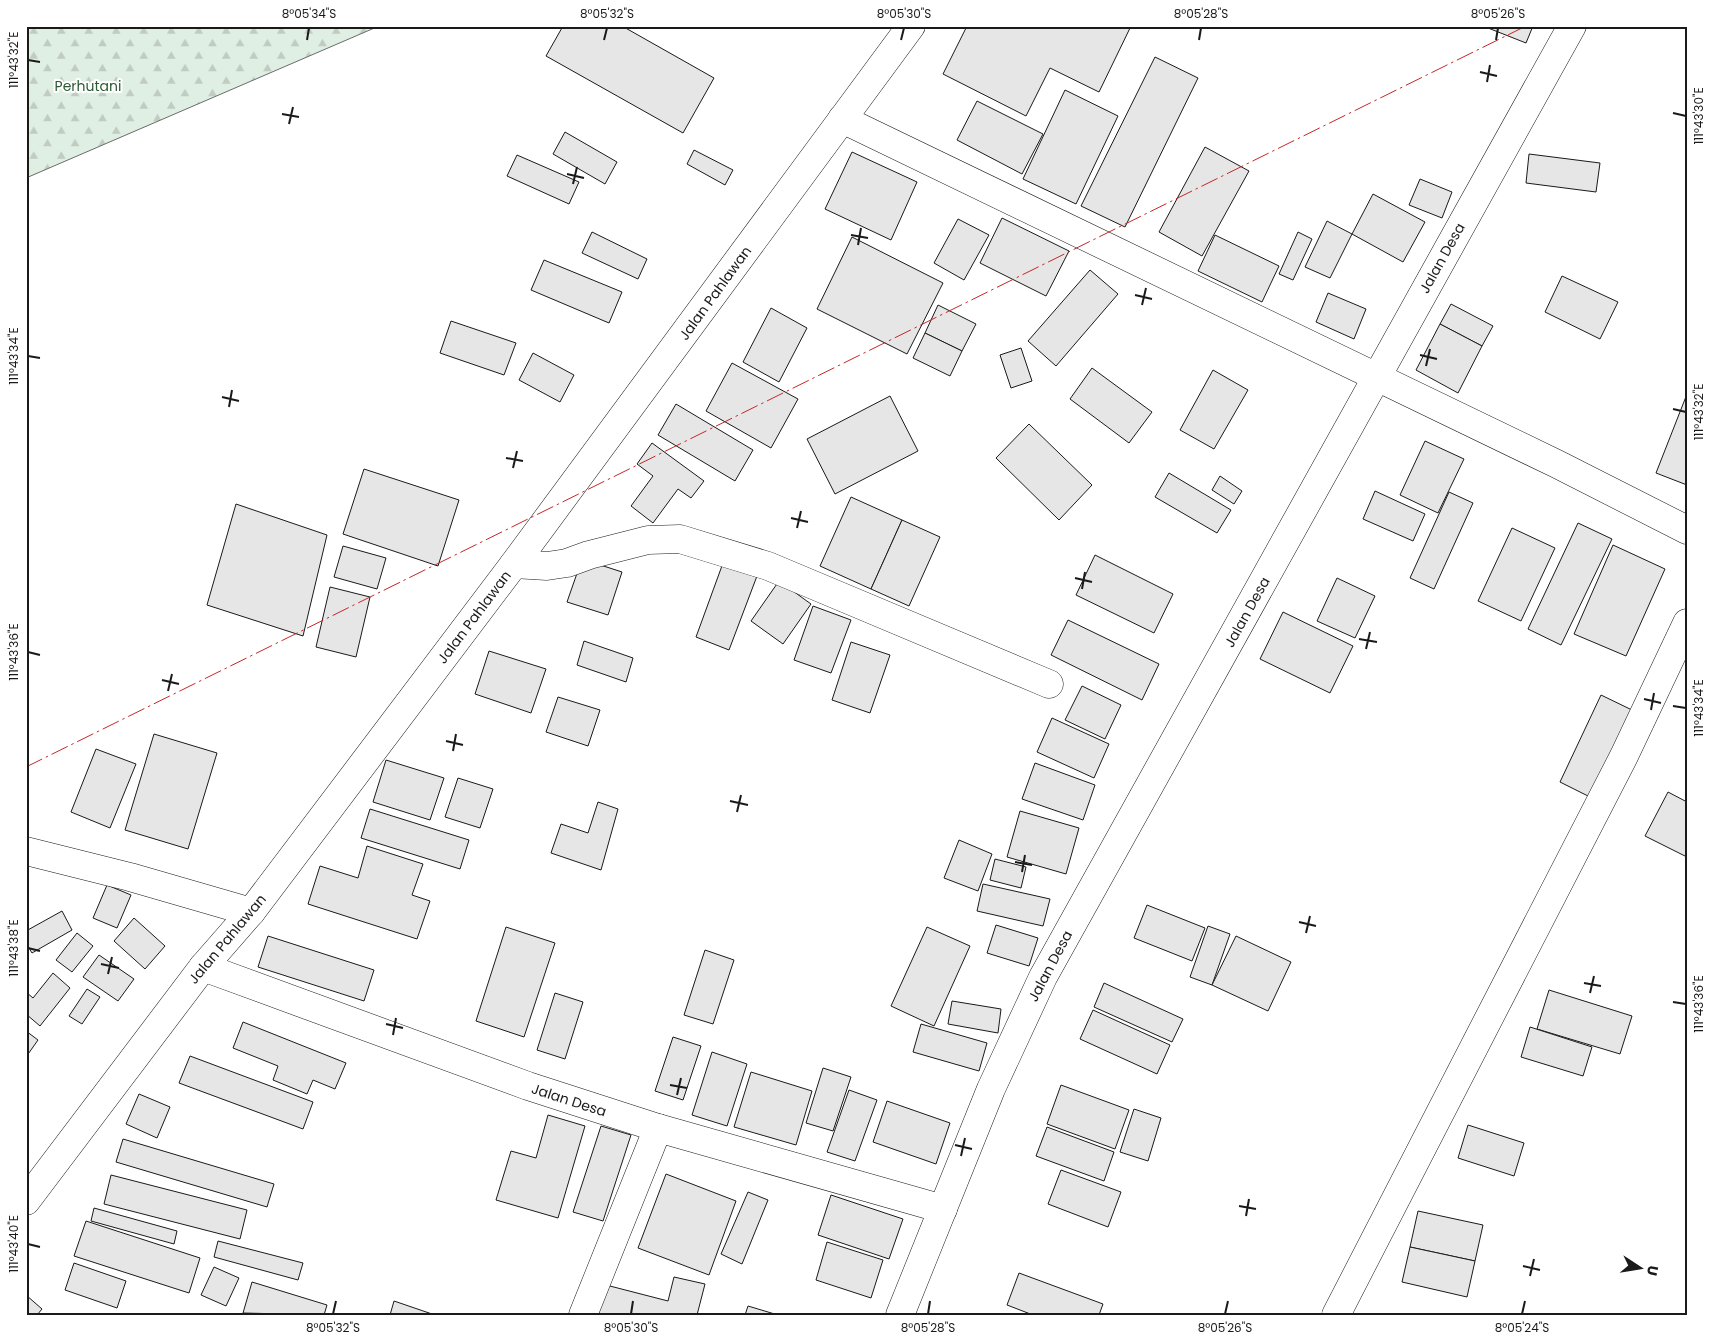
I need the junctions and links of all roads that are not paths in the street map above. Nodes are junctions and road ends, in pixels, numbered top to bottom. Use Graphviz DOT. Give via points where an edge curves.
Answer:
graph roads {
  1 [pos="911,26"];
  2 [pos="1572,26"];
  3 [pos="842,119"];
  4 [pos="1375,377"];
  5 [pos="1687,530"];
  6 [pos="514,564"];
  7 [pos="1687,623"];
  8 [pos="1049,684"];
  9 [pos="26,851"];
  10 [pos="251,912"];
  11 [pos="203,967"];
  12 [pos="658,1128"];
  13 [pos="26,1201"];
  14 [pos="943,1209"];
  15 [pos="583,1315"];
  16 [pos="900,1315"];
  17 [pos="1336,1315"];
  1 -- 3 [label="main road, Jalan Pahlawan"];
  2 -- 4 [label="main road, Jalan Desa"];
  3 -- 4 [label="main road"];
  3 -- 6 [label="main road, Jalan Pahlawan"];
  4 -- 5 [label="main road"];
  4 -- 14 [label="main road, Jalan Desa" via="1043,977 990,1089"];
  6 -- 8 [label="main road" via="547,566 567,563 648,540 680,539 768,566"];
  6 -- 10 [label="main road, Jalan Pahlawan"];
  7 -- 17 [label="main road" via="1624,756"];
  9 -- 10 [label="main road" via="130,876"];
  10 -- 11 [label="main road, Jalan Pahlawan"];
  11 -- 12 [label="main road, Jalan Desa" via="528,1086"];
  11 -- 13 [label="main road, Jalan Pahlawan"];
  12 -- 14 [label="main road, Jalan Desa"];
  12 -- 15 [label="main road"];
  14 -- 16 [label="main road, Jalan Desa"];
}
